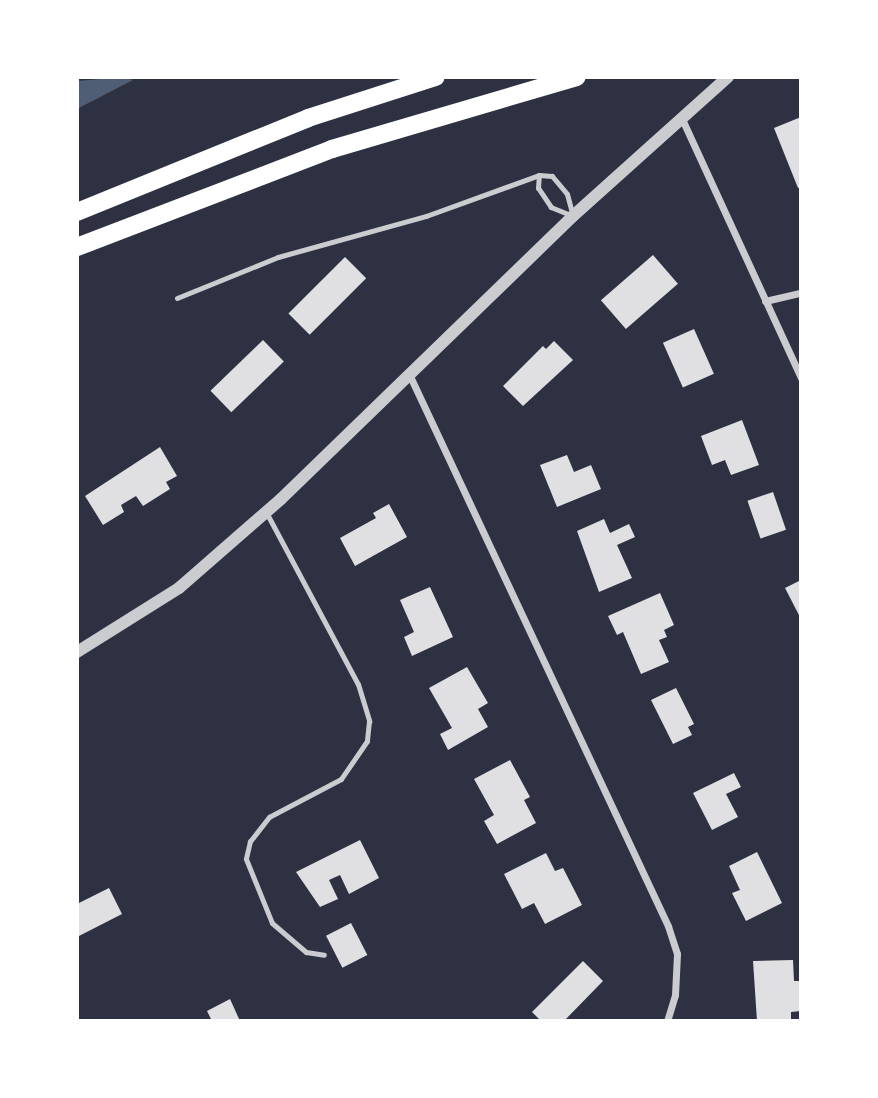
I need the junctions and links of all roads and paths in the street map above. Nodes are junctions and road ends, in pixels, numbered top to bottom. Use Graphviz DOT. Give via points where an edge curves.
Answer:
graph roads {
  1 [pos="436,77"];
  2 [pos="577,77"];
  3 [pos="728,77"];
  4 [pos="682,120"];
  5 [pos="538,175"];
  6 [pos="77,212"];
  7 [pos="573,216"];
  8 [pos="77,247"];
  9 [pos="801,293"];
  10 [pos="177,298"];
  11 [pos="765,300"];
  12 [pos="409,374"];
  13 [pos="801,378"];
  14 [pos="266,512"];
  15 [pos="77,652"];
  16 [pos="324,955"];
  17 [pos="667,1021"];
  1 -- 6 [label="main road" via="308,118"];
  2 -- 8 [label="main road" via="332,149"];
  3 -- 4 [label="street"];
  4 -- 7 [label="street"];
  4 -- 11 [label="street"];
  5 -- 7 [label="lane" via="538,188 551,207"];
  5 -- 7 [label="lane" via="552,176 567,194"];
  5 -- 10 [label="lane" via="426,216 278,257"];
  7 -- 12 [label="street"];
  9 -- 11 [label="street"];
  11 -- 13 [label="street"];
  12 -- 14 [label="street"];
  12 -- 17 [label="street" via="668,926 677,954 675,996"];
  14 -- 15 [label="street" via="179,588"];
  14 -- 16 [label="lane" via="358,684 369,721 362,750 341,779 269,817 250,841 246,859 272,923 306,952"];
}
